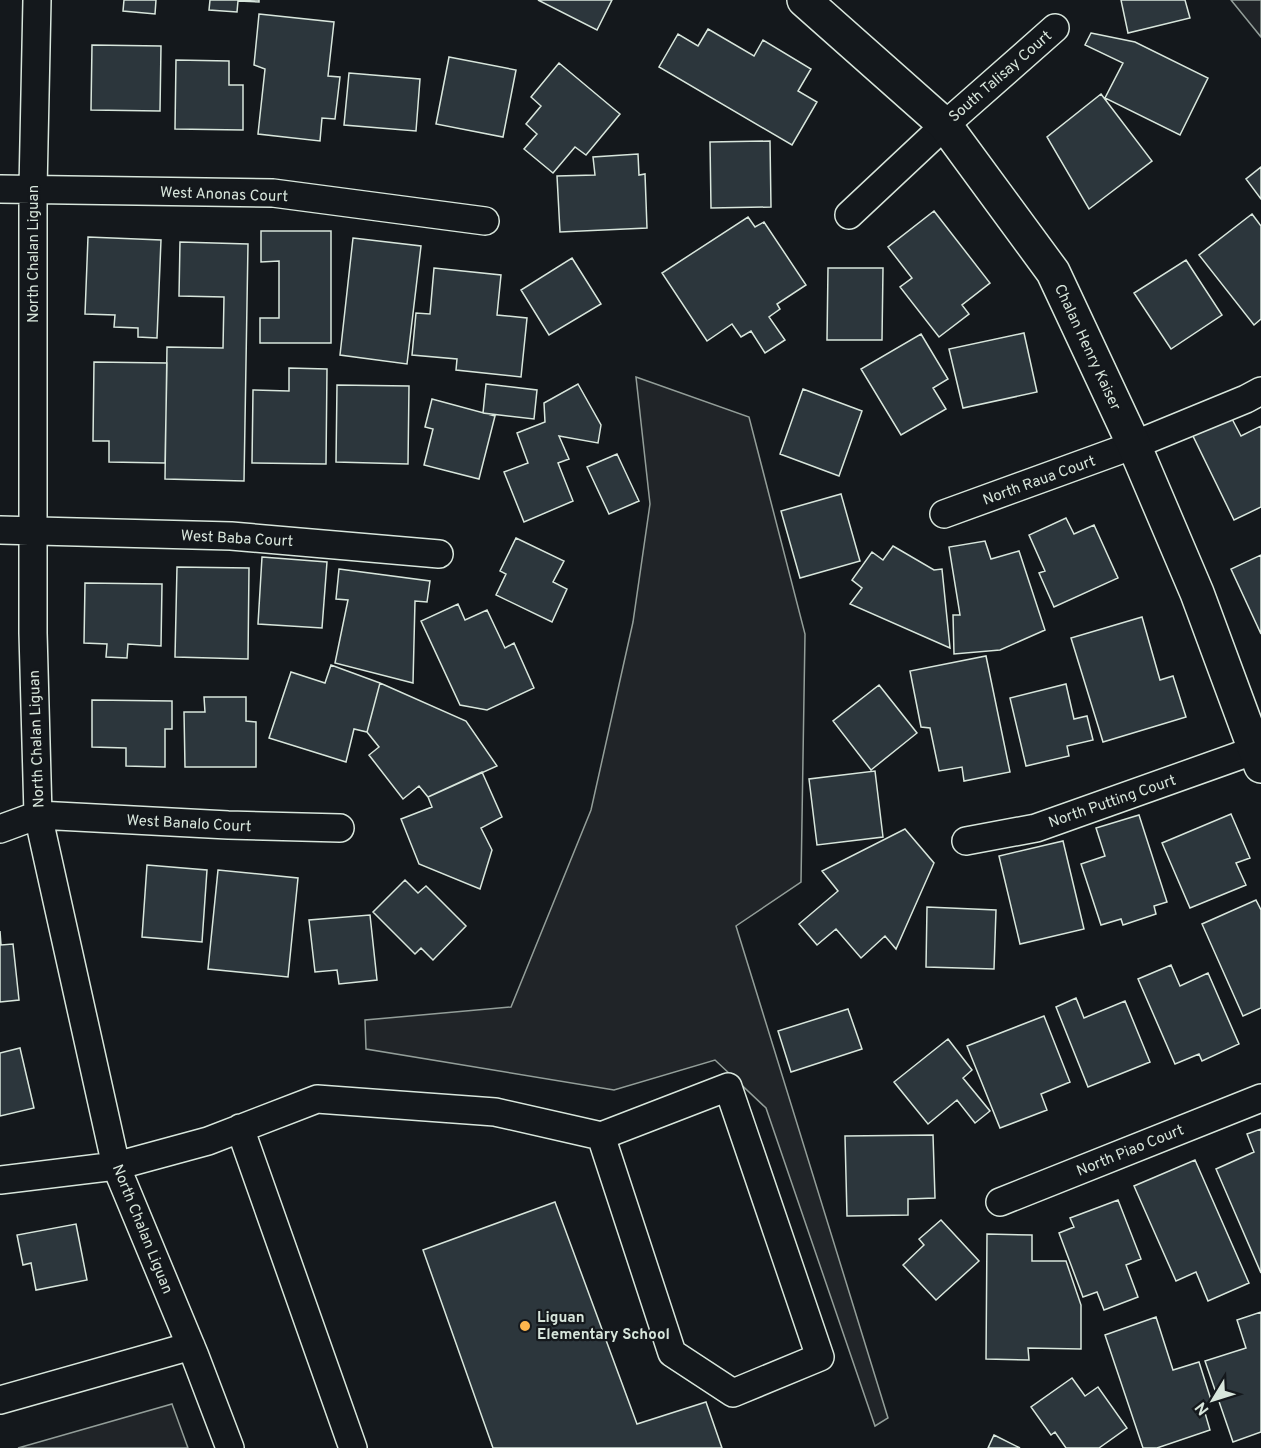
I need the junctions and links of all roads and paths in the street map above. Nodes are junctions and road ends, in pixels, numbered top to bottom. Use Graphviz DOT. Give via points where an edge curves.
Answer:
graph roads {
  1 [pos="37,0"];
  2 [pos="804,0"];
  3 [pos="1055,28"];
  4 [pos="945,125"];
  5 [pos="0,189"];
  6 [pos="33,189"];
  7 [pos="849,215"];
  8 [pos="485,221"];
  9 [pos="1261,391"];
  10 [pos="1134,445"];
  11 [pos="944,514"];
  12 [pos="0,530"];
  13 [pos="33,531"];
  14 [pos="439,554"];
  15 [pos="1259,755"];
  16 [pos="38,816"];
  17 [pos="340,828"];
  18 [pos="0,829"];
  19 [pos="966,841"];
  20 [pos="1261,1098"];
  21 [pos="240,1128"];
  22 [pos="601,1136"];
  23 [pos="116,1166"];
  24 [pos="0,1180"];
  25 [pos="1000,1202"];
  26 [pos="191,1346"];
  27 [pos="0,1400"];
  28 [pos="230,1448"];
  29 [pos="353,1448"];
  1 -- 6 [label="street, North Chalan Liguan"];
  2 -- 4 [label="street, Chalan Henry Kaiser"];
  3 -- 4 [label="street, South Talisay Court"];
  4 -- 7 [label="street, South Talisay Court"];
  4 -- 10 [label="street, Chalan Henry Kaiser" via="1053,272"];
  5 -- 6 [label="street, West Anonas Court"];
  6 -- 8 [label="street, West Anonas Court" via="273,193"];
  6 -- 13 [label="street, North Chalan Liguan"];
  9 -- 10 [label="street, North Raua Court"];
  10 -- 11 [label="street, North Raua Court"];
  10 -- 15 [label="street, Chalan Henry Kaiser" via="1197,593"];
  12 -- 13 [label="street, West Baba Court"];
  13 -- 14 [label="street, West Baba Court" via="231,536"];
  13 -- 16 [label="street, North Chalan Liguan"];
  15 -- 19 [label="street, North Putting Court" via="1036,828"];
  16 -- 17 [label="street, West Banalo Court"];
  16 -- 18 [label="street"];
  16 -- 23 [label="street, North Chalan Liguan"];
  20 -- 25 [label="street, North Piao Court"];
  21 -- 22 [label="street" via="317,1099 495,1112"];
  21 -- 23 [label="street" via="208,1141"];
  21 -- 29 [label="street"];
  22 -- 22 [label="street" via="728,1087 820,1357 733,1393 672,1353"];
  23 -- 24 [label="street"];
  23 -- 26 [label="street, North Chalan Liguan"];
  26 -- 27 [label="street"];
  26 -- 28 [label="street, North Chalan Liguan"];
}
